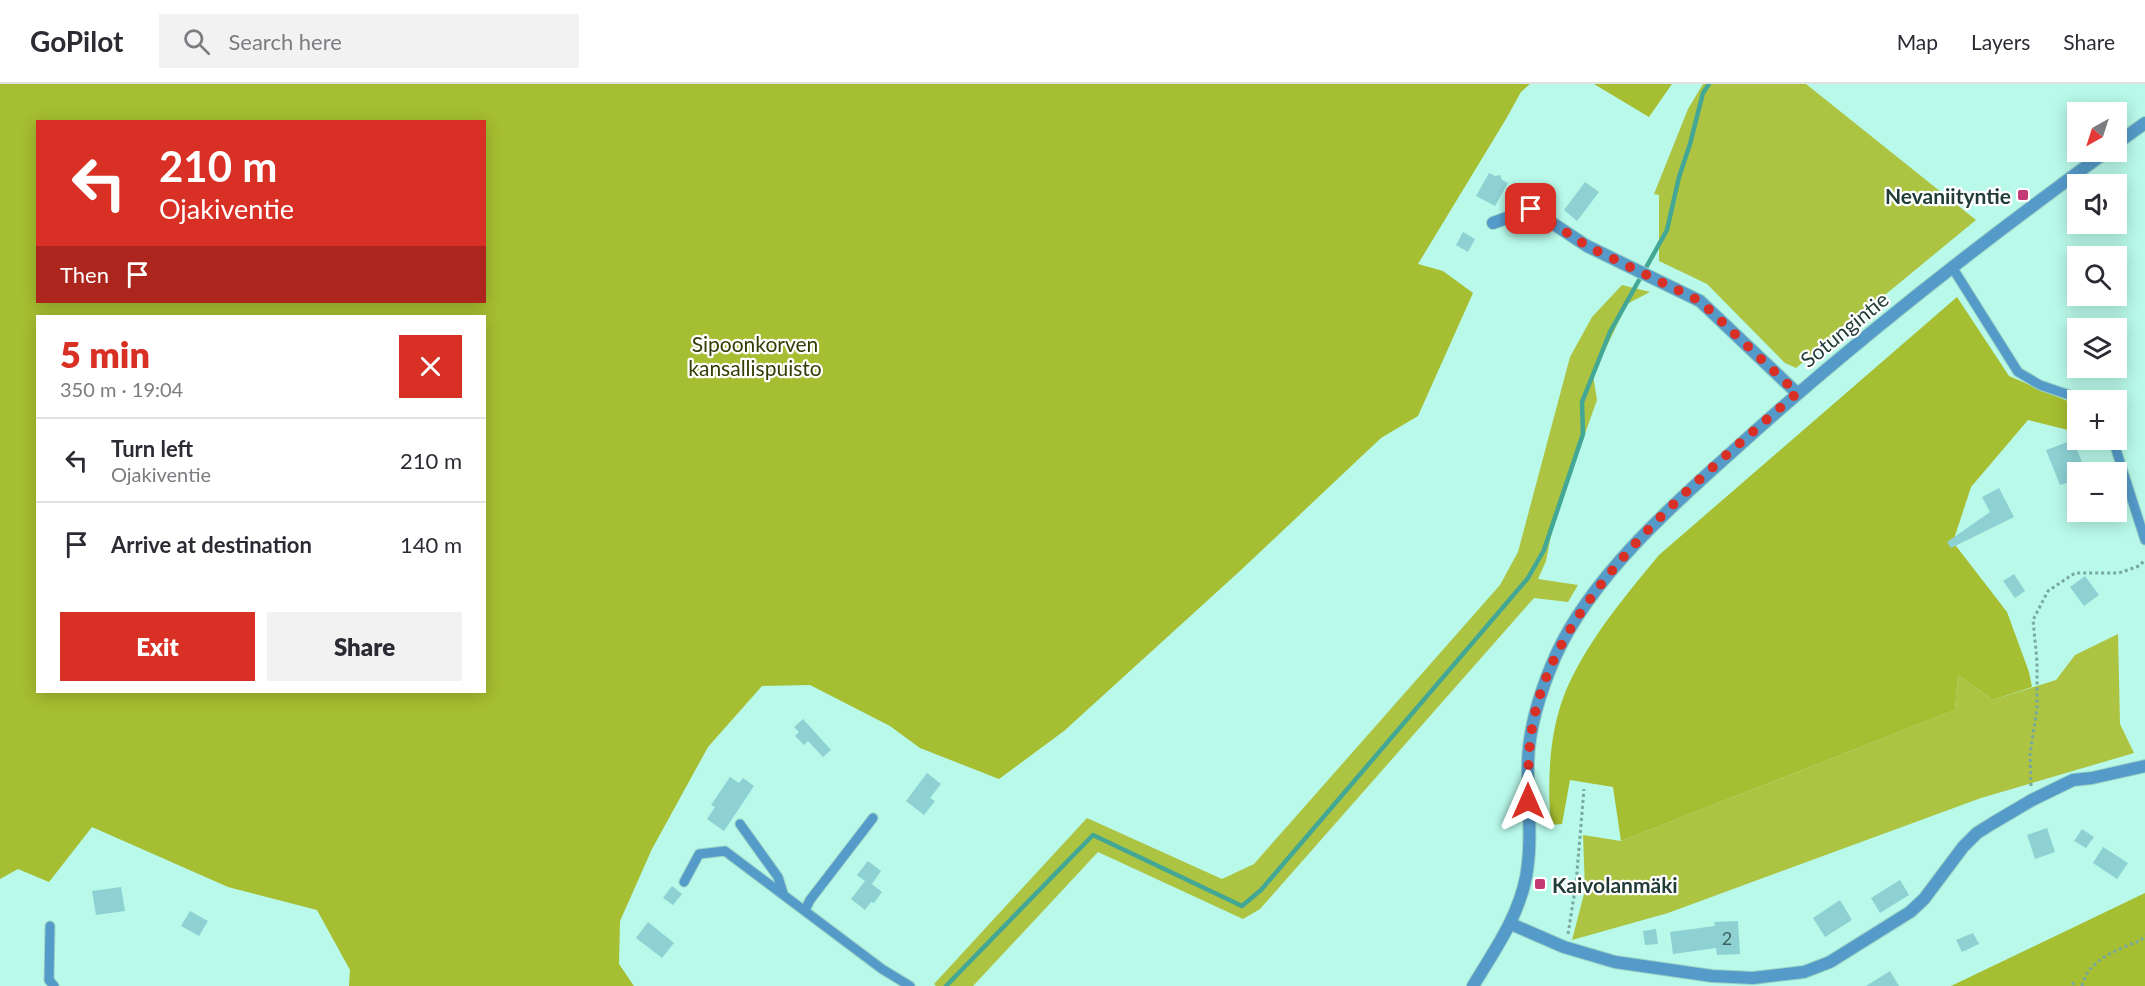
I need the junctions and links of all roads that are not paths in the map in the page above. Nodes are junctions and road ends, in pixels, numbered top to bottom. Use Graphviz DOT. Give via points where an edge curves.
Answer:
graph roads {
  1 [pos="2145,123"];
  2 [pos="2127,136"];
  3 [pos="2093,162"];
  4 [pos="1493,223"];
  5 [pos="1952,267"];
  6 [pos="1797,393"];
  7 [pos="2067,394"];
  8 [pos="2116,450"];
  9 [pos="2145,540"];
  10 [pos="2145,766"];
  11 [pos="873,818"];
  12 [pos="741,824"];
  13 [pos="684,882"];
  14 [pos="783,893"];
  15 [pos="805,910"];
  16 [pos="1510,924"];
  17 [pos="50,926"];
  18 [pos="54,986"];
  19 [pos="910,986"];
  20 [pos="1473,986"];
  1 -- 2 [label="street"];
  3 -- 5 [label="street, Sotungintie"];
  4 -- 6 [label="street" via="1531,209 1587,246 1700,301"];
  5 -- 6 [label="street, Sotungintie"];
  5 -- 7 [label="lane" via="2018,372"];
  6 -- 16 [label="street, Sotungintie" via="1641,538 1594,593 1557,652 1532,726 1526,876"];
  8 -- 9 [label="lane"];
  10 -- 16 [label="street" via="2073,780 1977,833 1910,912 1830,962 1804,972 1753,978 1712,976 1615,962 1564,947"];
  11 -- 15 [label="lane"];
  12 -- 14 [label="lane" via="778,877"];
  13 -- 14 [label="lane" via="699,854 724,851"];
  14 -- 15 [label="lane"];
  15 -- 19 [label="lane"];
  16 -- 20 [label="street, Sotungintie"];
  17 -- 18 [label="lane" via="49,980"];
}
